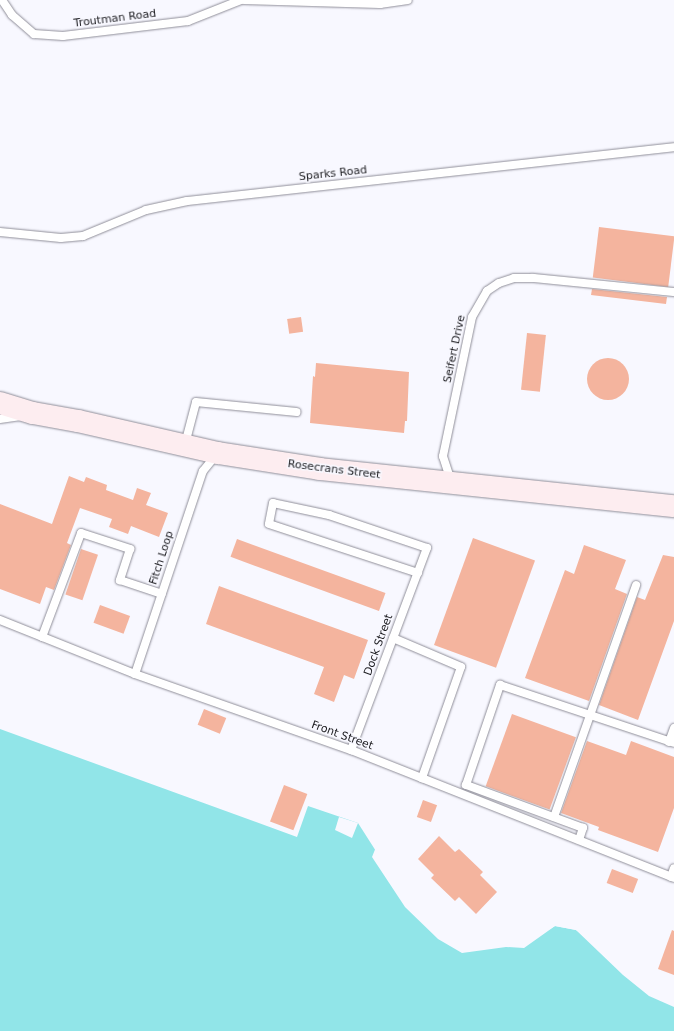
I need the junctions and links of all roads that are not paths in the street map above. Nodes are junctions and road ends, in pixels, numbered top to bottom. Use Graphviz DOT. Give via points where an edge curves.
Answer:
graph roads {
  1 [pos="2,0"];
  2 [pos="242,0"];
  3 [pos="408,0"];
  4 [pos="674,147"];
  5 [pos="0,232"];
  6 [pos="674,292"];
  7 [pos="0,403"];
  8 [pos="297,412"];
  9 [pos="33,413"];
  10 [pos="0,419"];
  11 [pos="184,445"];
  12 [pos="218,453"];
  13 [pos="451,483"];
  14 [pos="674,506"];
  15 [pos="418,572"];
  16 [pos="636,585"];
  17 [pos="162,594"];
  18 [pos="0,620"];
  19 [pos="42,637"];
  20 [pos="393,638"];
  21 [pos="135,674"];
  22 [pos="590,715"];
  23 [pos="674,728"];
  24 [pos="672,743"];
  25 [pos="351,750"];
  26 [pos="422,778"];
  27 [pos="554,817"];
  28 [pos="579,840"];
  29 [pos="674,868"];
  30 [pos="672,878"];
  1 -- 2 [label="lane, Troutman Road" via="12,15 34,34 63,36 188,21"];
  2 -- 3 [label="lane, Troutman Road" via="380,4"];
  4 -- 5 [label="lane, Sparks Road" via="187,201 146,210 83,236 61,238"];
  6 -- 13 [label="lane, Seifert Drive" via="533,278 514,278 499,283 487,291 472,317 443,456"];
  7 -- 9 [label="street, Rosecrans Street"];
  8 -- 11 [label="lane" via="196,402"];
  9 -- 10 [label="lane"];
  9 -- 11 [label="street, Rosecrans Street"];
  11 -- 12 [label="street, Rosecrans Street"];
  12 -- 13 [label="street, Rosecrans Street" via="320,469"];
  12 -- 17 [label="lane, Fitch Loop" via="203,471"];
  13 -- 14 [label="street, Rosecrans Street"];
  15 -- 15 [label="lane, Dock Street" via="269,524 273,503 329,514 427,548"];
  15 -- 20 [label="lane, Dock Street"];
  16 -- 22 [label="lane"];
  17 -- 19 [label="lane" via="120,580 130,549 81,533"];
  17 -- 21 [label="lane, Fitch Loop"];
  18 -- 19 [label="lane, Front Street"];
  19 -- 21 [label="lane, Front Street"];
  20 -- 25 [label="lane, Dock Street"];
  20 -- 26 [label="lane" via="461,667"];
  21 -- 25 [label="lane, Front Street"];
  22 -- 24 [label="lane"];
  22 -- 27 [label="lane"];
  22 -- 27 [label="lane" via="500,685 466,785"];
  23 -- 24 [label="lane"];
  25 -- 26 [label="lane, Front Street"];
  26 -- 28 [label="lane, Front Street"];
  27 -- 28 [label="lane" via="583,828"];
  28 -- 30 [label="lane, Front Street"];
  29 -- 30 [label="lane"];
}
